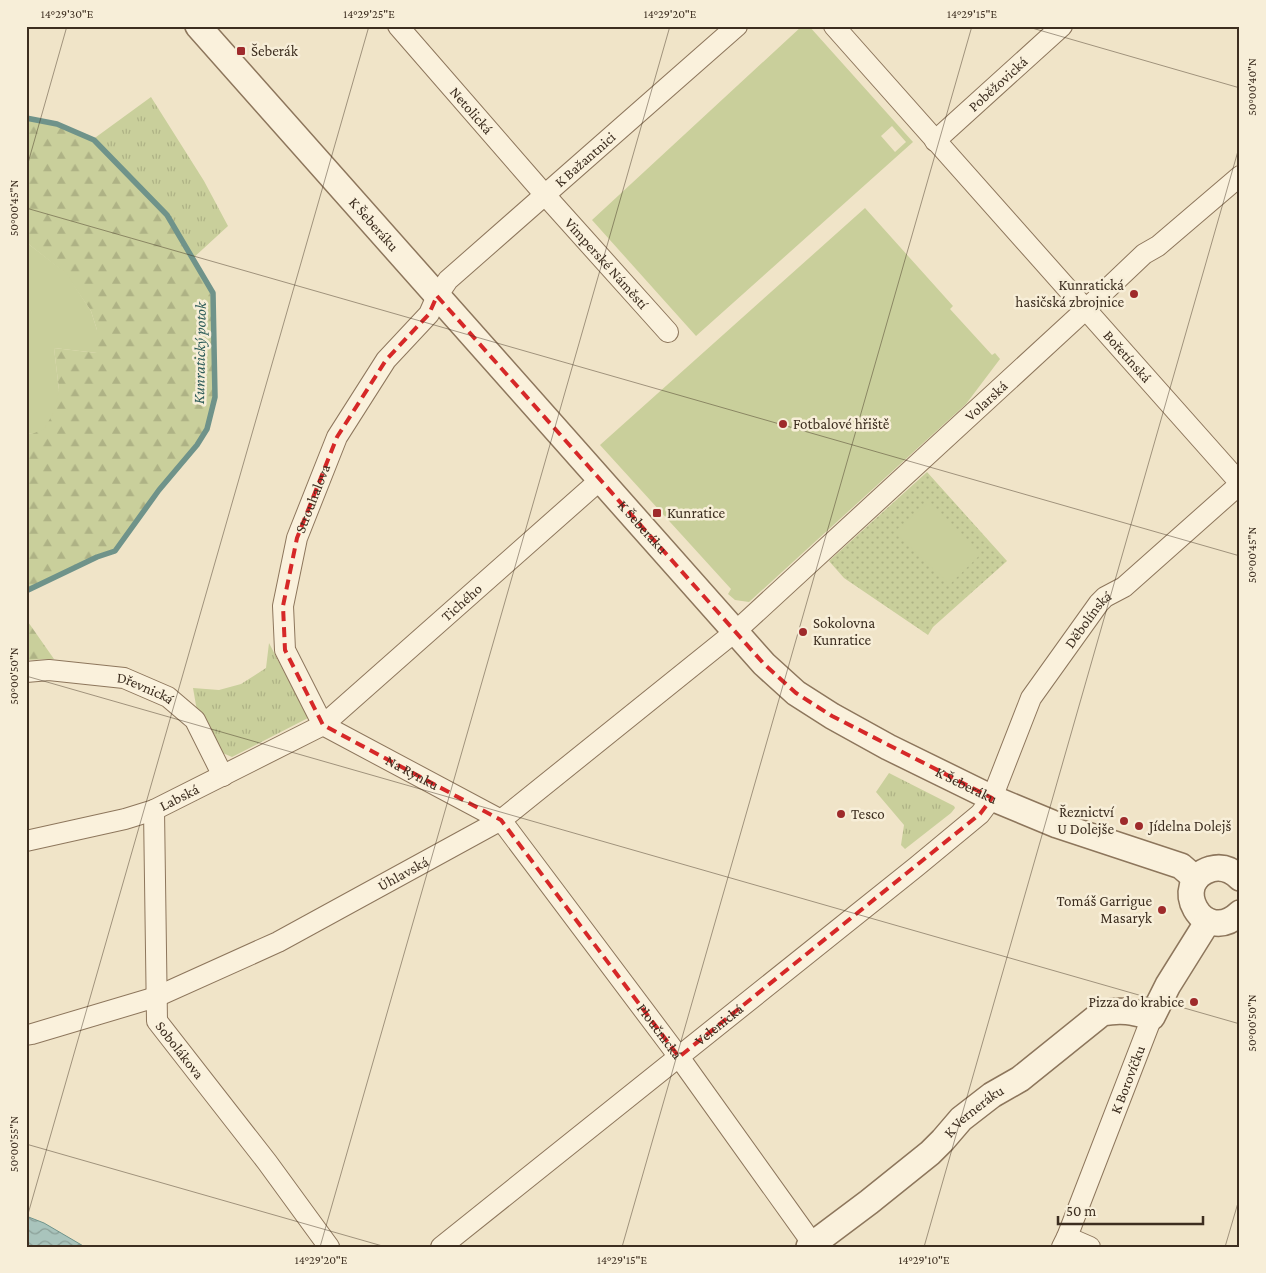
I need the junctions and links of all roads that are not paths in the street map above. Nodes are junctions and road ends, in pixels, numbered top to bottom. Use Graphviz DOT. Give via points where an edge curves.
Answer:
graph roads {
  1 [pos="198,26"];
  2 [pos="398,26"];
  3 [pos="737,26"];
  4 [pos="834,26"];
  5 [pos="1062,26"];
  6 [pos="935,141"];
  7 [pos="1240,176"];
  8 [pos="545,195"];
  9 [pos="437,296"];
  10 [pos="1086,310"];
  11 [pos="668,332"];
  12 [pos="600,480"];
  13 [pos="1240,483"];
  14 [pos="736,632"];
  15 [pos="26,672"];
  16 [pos="323,726"];
  17 [pos="224,776"];
  18 [pos="992,798"];
  19 [pos="154,810"];
  20 [pos="501,820"];
  21 [pos="26,841"];
  22 [pos="1240,878"];
  23 [pos="1196,879"];
  24 [pos="1240,913"];
  25 [pos="1208,920"];
  26 [pos="156,997"];
  27 [pos="1152,1017"];
  28 [pos="26,1035"];
  29 [pos="679,1057"];
  30 [pos="1064,1242"];
  31 [pos="812,1246"];
  32 [pos="329,1247"];
  33 [pos="441,1247"];
  34 [pos="1090,1247"];
  1 -- 9 [label="street, K Šeberáku"];
  2 -- 8 [label="street, Netolická"];
  3 -- 8 [label="street, K Bažantnici"];
  4 -- 6 [label="street"];
  5 -- 6 [label="street, Poběžovická"];
  6 -- 10 [label="street, Bořetínská"];
  7 -- 10 [label="street, Volarská" via="1158,246 1144,254"];
  8 -- 9 [label="street, K Bažantnici" via="448,280"];
  8 -- 11 [label="street, Vimperské Náměstí"];
  9 -- 12 [label="street, K Šeberáku"];
  9 -- 16 [label="street, Strouhalova" via="429,314 386,360 337,437 297,538 284,606 285,650"];
  10 -- 13 [label="street, Bořetínská"];
  10 -- 14 [label="street, Volarská"];
  12 -- 14 [label="street, K Šeberáku"];
  12 -- 16 [label="street, Tichého"];
  13 -- 18 [label="street, Děbolínská" via="1124,587 1099,603 1031,698"];
  14 -- 18 [label="street, K Šeberáku" via="796,693 888,747"];
  14 -- 20 [label="street, Úhlavská"];
  15 -- 17 [label="street, Dřevnická" via="49,670 124,678 168,696 196,720"];
  16 -- 17 [label="street, Labská"];
  16 -- 20 [label="street, Na Rynku"];
  17 -- 19 [label="street, Labská"];
  18 -- 23 [label="street, K Šeberáku" via="1056,825 1181,866"];
  18 -- 29 [label="street, Velenická" via="966,826"];
  19 -- 21 [label="street, Labská"];
  19 -- 26 [label="street, Sobolákova"];
  20 -- 26 [label="street, Úhlavská" via="278,942"];
  20 -- 29 [label="street, Ploučnická"];
  22 -- 23 [label="street" via="1229,870 1215,868"];
  23 -- 25 [label="street" via="1192,889 1193,906"];
  24 -- 25 [label="street" via="1222,923"];
  25 -- 27 [label="street, K Borovíčku"];
  26 -- 28 [label="street, Úhlavská"];
  26 -- 32 [label="street, Sobolákova" via="157,1022"];
  27 -- 30 [label="street, K Borovíčku"];
  27 -- 31 [label="street, K Verneráku" via="1116,1010 1102,1013 1020,1079 961,1119 930,1154"];
  29 -- 31 [label="street, Ploučnická"];
  29 -- 33 [label="street, Velenická"];
  30 -- 34 [label="street"];
}
